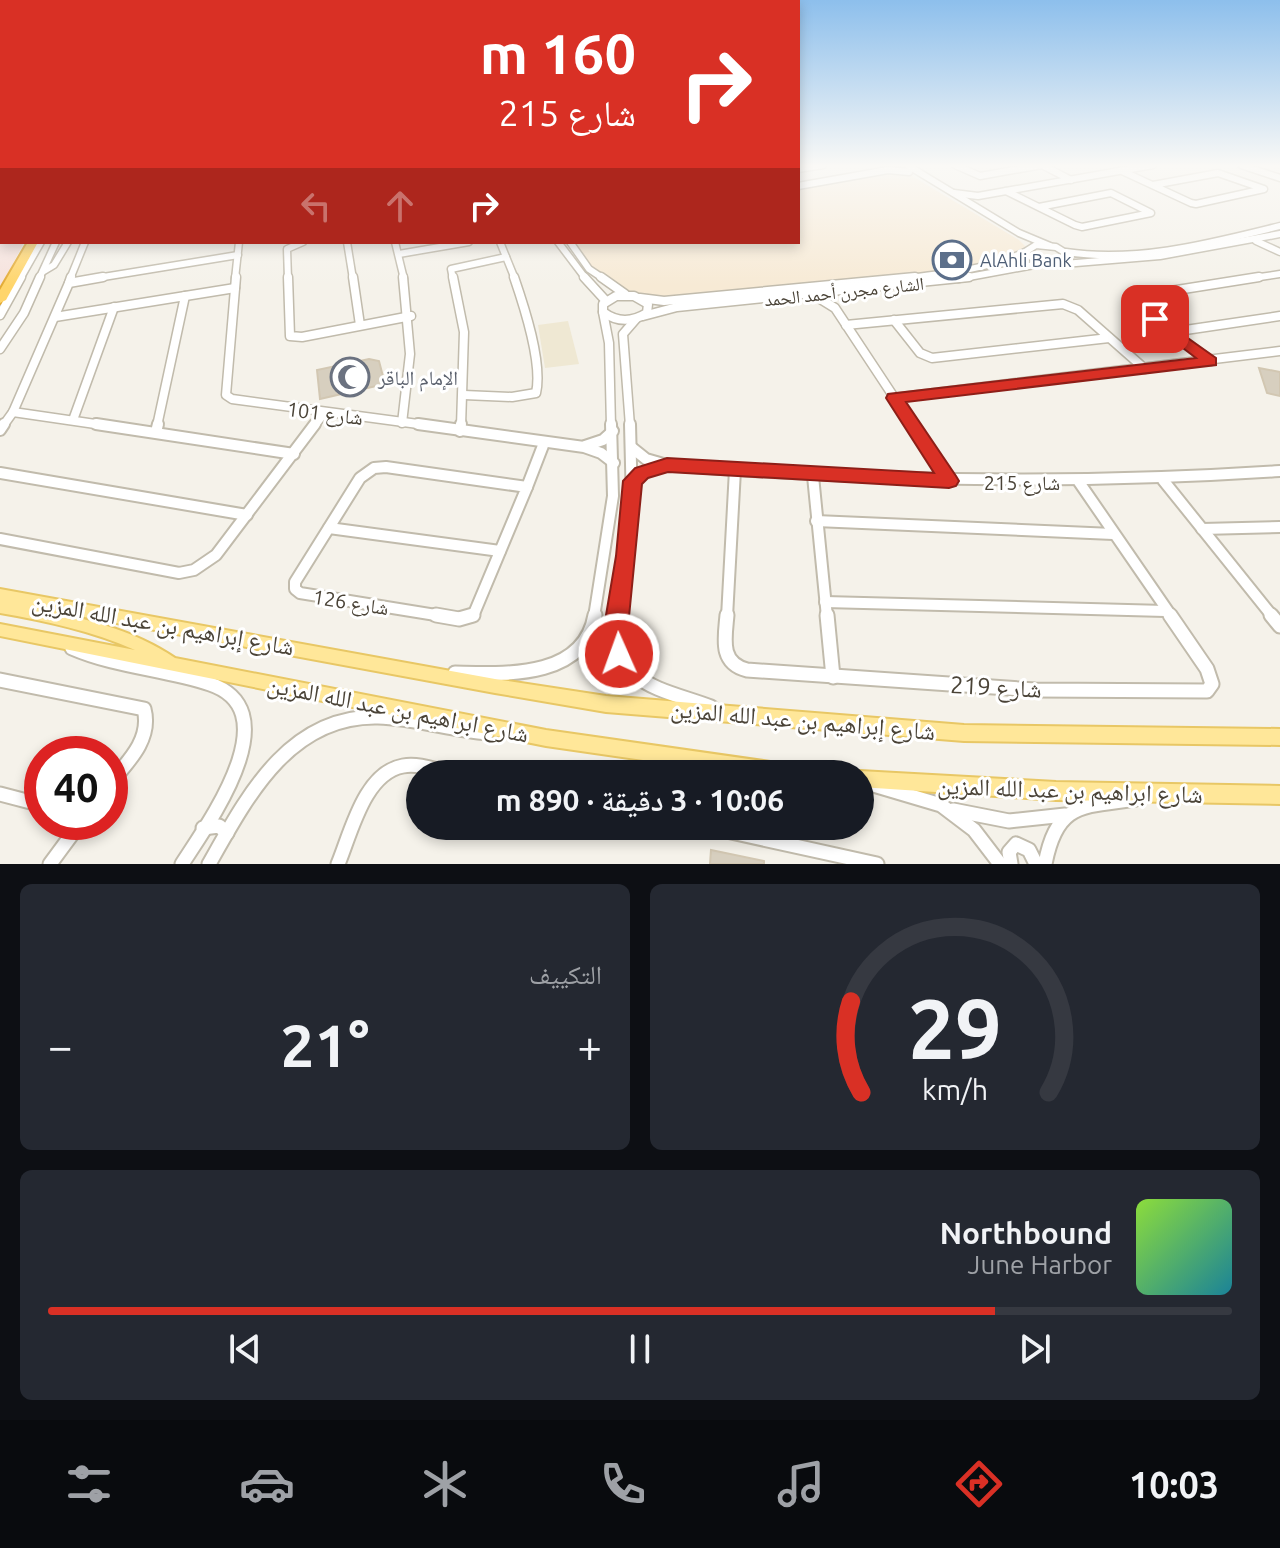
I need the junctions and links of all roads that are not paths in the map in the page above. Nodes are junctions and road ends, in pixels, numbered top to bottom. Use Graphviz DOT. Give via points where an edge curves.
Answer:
graph roads {
  1 [pos="965,205"];
  2 [pos="973,205"];
  3 [pos="1036,205"];
  4 [pos="1048,205"];
  5 [pos="1136,205"];
  6 [pos="1039,207"];
  7 [pos="1280,226"];
  8 [pos="1280,234"];
  9 [pos="1229,239"];
  10 [pos="1256,241"];
  11 [pos="32,244"];
  12 [pos="40,244"];
  13 [pos="55,244"];
  14 [pos="67,244"];
  15 [pos="84,244"];
  16 [pos="239,244"];
  17 [pos="298,244"];
  18 [pos="347,244"];
  19 [pos="396,244"];
  20 [pos="457,244"];
  21 [pos="501,244"];
  22 [pos="559,244"];
  23 [pos="571,244"];
  24 [pos="1238,244"];
  25 [pos="1050,246"];
  26 [pos="1026,250"];
  27 [pos="576,251"];
  28 [pos="1066,252"];
  29 [pos="1280,252"];
  30 [pos="565,253"];
  31 [pos="399,254"];
  32 [pos="238,255"];
  33 [pos="506,257"];
  34 [pos="1045,263"];
  35 [pos="1064,264"];
  36 [pos="44,271"];
  37 [pos="1279,275"];
  38 [pos="69,283"];
  39 [pos="235,288"];
  40 [pos="841,291"];
  41 [pos="808,294"];
  42 [pos="628,295"];
  43 [pos="185,296"];
  44 [pos="640,298"];
  45 [pos="0,300"];
  46 [pos="604,306"];
  47 [pos="114,307"];
  48 [pos="835,308"];
  49 [pos="0,315"];
  50 [pos="411,316"];
  51 [pos="1280,316"];
  52 [pos="55,317"];
  53 [pos="640,318"];
  54 [pos="894,320"];
  55 [pos="360,325"];
  56 [pos="846,325"];
  57 [pos="1172,332"];
  58 [pos="1109,338"];
  59 [pos="1,349"];
  60 [pos="1280,351"];
  61 [pos="1211,361"];
  62 [pos="1145,369"];
  63 [pos="464,395"];
  64 [pos="894,398"];
  65 [pos="13,412"];
  66 [pos="324,413"];
  67 [pos="73,420"];
  68 [pos="402,423"];
  69 [pos="0,430"];
  70 [pos="460,431"];
  71 [pos="613,431"];
  72 [pos="156,432"];
  73 [pos="544,443"];
  74 [pos="578,446"];
  75 [pos="631,447"];
  76 [pos="294,454"];
  77 [pos="614,463"];
  78 [pos="667,465"];
  79 [pos="735,470"];
  80 [pos="1280,471"];
  81 [pos="0,473"];
  82 [pos="813,476"];
  83 [pos="1163,480"];
  84 [pos="633,481"];
  85 [pos="949,481"];
  86 [pos="1079,482"];
  87 [pos="527,487"];
  88 [pos="247,515"];
  89 [pos="816,521"];
  90 [pos="1280,527"];
  91 [pos="329,528"];
  92 [pos="1202,529"];
  93 [pos="1113,534"];
  94 [pos="0,539"];
  95 [pos="500,551"];
  96 [pos="0,595"];
  97 [pos="600,595"];
  98 [pos="621,597"];
  99 [pos="825,602"];
  100 [pos="0,607"];
  101 [pos="1165,611"];
  102 [pos="1275,613"];
  103 [pos="1280,626"];
  104 [pos="0,630"];
  105 [pos="58,641"];
  106 [pos="174,665"];
  107 [pos="431,673"];
  108 [pos="833,677"];
  109 [pos="0,680"];
  110 [pos="720,713"];
  111 [pos="512,731"];
  112 [pos="1280,737"];
  113 [pos="128,757"];
  114 [pos="694,760"];
  115 [pos="406,765"];
  116 [pos="874,781"];
  117 [pos="874,786"];
  118 [pos="0,794"];
  119 [pos="1159,794"];
  120 [pos="1280,795"];
  121 [pos="24,800"];
  122 [pos="950,809"];
  123 [pos="1066,815"];
  124 [pos="203,828"];
  125 [pos="227,833"];
  126 [pos="68,840"];
  127 [pos="768,840"];
  128 [pos="50,864"];
  129 [pos="182,864"];
  130 [pos="209,864"];
  131 [pos="338,864"];
  132 [pos="877,864"];
  133 [pos="1000,864"];
  134 [pos="1011,864"];
  135 [pos="1036,864"];
  136 [pos="1045,864"];
  1 -- 26 [label="street"];
  2 -- 25 [label="street"];
  3 -- 6 [label="street"];
  4 -- 6 [label="street"];
  5 -- 6 [label="street" via="1151,213 1084,227"];
  7 -- 9 [label="street"];
  8 -- 10 [label="street"];
  9 -- 24 [label="street"];
  9 -- 28 [label="street" via="1115,255"];
  10 -- 24 [label="street"];
  10 -- 29 [label="street"];
  11 -- 45 [label="highway"];
  12 -- 49 [label="street"];
  13 -- 36 [label="street"];
  14 -- 36 [label="street"];
  15 -- 38 [label="street"];
  16 -- 32 [label="street, شارع 101"];
  17 -- 55 [label="street" via="287,249 290,336"];
  18 -- 55 [label="street"];
  19 -- 31 [label="street"];
  20 -- 31 [label="street"];
  21 -- 33 [label="street"];
  22 -- 30 [label="street"];
  23 -- 27 [label="street"];
  24 -- 35 [label="street"];
  25 -- 26 [label="street, الشارع مجرن أحمد الحمد"];
  25 -- 28 [label="street"];
  26 -- 34 [label="street"];
  26 -- 44 [label="street, الشارع مجرن أحمد الحمد" via="1007,261 953,273 664,301"];
  27 -- 30 [label="street"];
  27 -- 42 [label="street" via="594,273"];
  28 -- 35 [label="street" via="1070,258"];
  30 -- 46 [label="street"];
  31 -- 50 [label="street"];
  32 -- 38 [label="street"];
  32 -- 39 [label="street, شارع 101"];
  33 -- 63 [label="street" via="451,269 464,332"];
  33 -- 63 [label="street" via="529,321 536,393 520,398"];
  34 -- 35 [label="street"];
  34 -- 40 [label="street, الشارع مجرن أحمد الحمد" via="961,279"];
  36 -- 59 [label="street"];
  37 -- 57 [label="street" via="1133,297"];
  38 -- 52 [label="street"];
  39 -- 43 [label="street"];
  39 -- 66 [label="street, شارع 101" via="226,395 246,403"];
  40 -- 41 [label="street, الشارع مجرن أحمد الحمد"];
  40 -- 48 [label="street" via="833,299"];
  41 -- 48 [label="street"];
  41 -- 53 [label="street, الشارع مجرن أحمد الحمد" via="669,308"];
  42 -- 44 [label="street, الشارع مجرن أحمد الحمد"];
  42 -- 46 [label="street"];
  43 -- 47 [label="street"];
  43 -- 72 [label="street"];
  44 -- 53 [label="street" via="649,309"];
  46 -- 53 [label="street" via="620,321"];
  46 -- 71 [label="street"];
  47 -- 52 [label="street"];
  47 -- 67 [label="street"];
  48 -- 56 [label="street"];
  50 -- 55 [label="street"];
  50 -- 68 [label="street" via="413,342"];
  51 -- 57 [label="street"];
  52 -- 65 [label="street"];
  53 -- 75 [label="street" via="625,328 622,337"];
  54 -- 56 [label="street"];
  54 -- 58 [label="street" via="1063,304 1078,310"];
  54 -- 58 [label="street" via="917,351 932,358"];
  56 -- 64 [label="street"];
  57 -- 61 [label="street"];
  58 -- 62 [label="street"];
  60 -- 61 [label="street"];
  61 -- 62 [label="street"];
  62 -- 64 [label="street"];
  63 -- 70 [label="street"];
  64 -- 85 [label="street"];
  65 -- 67 [label="street"];
  65 -- 69 [label="street"];
  66 -- 68 [label="street, شارع 101"];
  66 -- 76 [label="street"];
  67 -- 72 [label="street"];
  68 -- 70 [label="street, شارع 101"];
  70 -- 73 [label="street, شارع 101"];
  71 -- 74 [label="street, شارع 101" via="599,442"];
  71 -- 77 [label="street"];
  72 -- 76 [label="street"];
  73 -- 74 [label="street, شارع 101"];
  73 -- 87 [label="street, شارع 126"];
  74 -- 77 [label="street, شارع 101"];
  75 -- 78 [label="street, شارع 215" via="646,459"];
  75 -- 84 [label="street"];
  76 -- 88 [label="street"];
  77 -- 97 [label="street"];
  78 -- 79 [label="street, شارع 215"];
  78 -- 84 [label="street, شارع 215"];
  79 -- 82 [label="street, شارع 215"];
  79 -- 108 [label="street, شارع 219" via="727,658 747,670"];
  80 -- 83 [label="street, شارع 215"];
  81 -- 88 [label="street"];
  82 -- 85 [label="street, شارع 215"];
  82 -- 89 [label="street"];
  83 -- 86 [label="street, شارع 215"];
  83 -- 92 [label="street"];
  84 -- 98 [label="street"];
  85 -- 86 [label="street, شارع 215"];
  86 -- 93 [label="street, شارع 219"];
  87 -- 91 [label="street, شارع 126" via="374,468 360,478"];
  87 -- 95 [label="street, شارع 126"];
  88 -- 94 [label="street" via="216,555 179,573"];
  89 -- 93 [label="street"];
  89 -- 99 [label="street"];
  90 -- 92 [label="street"];
  91 -- 95 [label="street"];
  91 -- 95 [label="street, شارع 126" via="295,582 297,591 459,619 477,612"];
  92 -- 102 [label="street"];
  93 -- 101 [label="street, شارع 219"];
  96 -- 107 [label="main road, شارع إبراهيم بن عبد الله المزين"];
  97 -- 98 [label="street"];
  97 -- 107 [label="street" via="588,634 574,652 553,665 517,674"];
  98 -- 110 [label="street" via="617,647 628,669 658,691"];
  99 -- 101 [label="street"];
  99 -- 108 [label="street"];
  100 -- 106 [label="main road" via="132,640"];
  101 -- 108 [label="street, شارع 219" via="1210,674 1207,691 1035,690"];
  102 -- 103 [label="street"];
  104 -- 105 [label="main road, شارع ابراهيم بن عبد الله المزين"];
  105 -- 106 [label="main road, شارع ابراهيم بن عبد الله المزين"];
  105 -- 124 [label="street" via="95,658 213,685 235,700 245,725 242,757"];
  106 -- 111 [label="main road, شارع ابراهيم بن عبد الله المزين"];
  107 -- 110 [label="main road, شارع إبراهيم بن عبد الله المزين" via="606,704"];
  109 -- 113 [label="street" via="144,709 145,733"];
  110 -- 112 [label="main road, شارع إبراهيم بن عبد الله المزين" via="964,733"];
  111 -- 114 [label="main road, شارع ابراهيم بن عبد الله المزين"];
  111 -- 125 [label="street" via="467,731 378,717 333,723 275,760"];
  115 -- 131 [label="street" via="381,776"];
  116 -- 119 [label="main road, شارع ابراهيم بن عبد الله المزين"];
  117 -- 122 [label="street"];
  118 -- 121 [label="street"];
  119 -- 120 [label="main road, شارع ابراهيم بن عبد الله المزين"];
  119 -- 123 [label="street" via="1085,805"];
  122 -- 123 [label="street" via="1002,821"];
  122 -- 133 [label="street" via="980,836"];
  123 -- 136 [label="street" via="1053,830"];
  124 -- 125 [label="street" via="219,826"];
  124 -- 129 [label="street"];
  125 -- 130 [label="street"];
  126 -- 128 [label="street"];
  127 -- 132 [label="street"];
  134 -- 135 [label="street" via="1009,852 1016,844 1029,850"];
}
